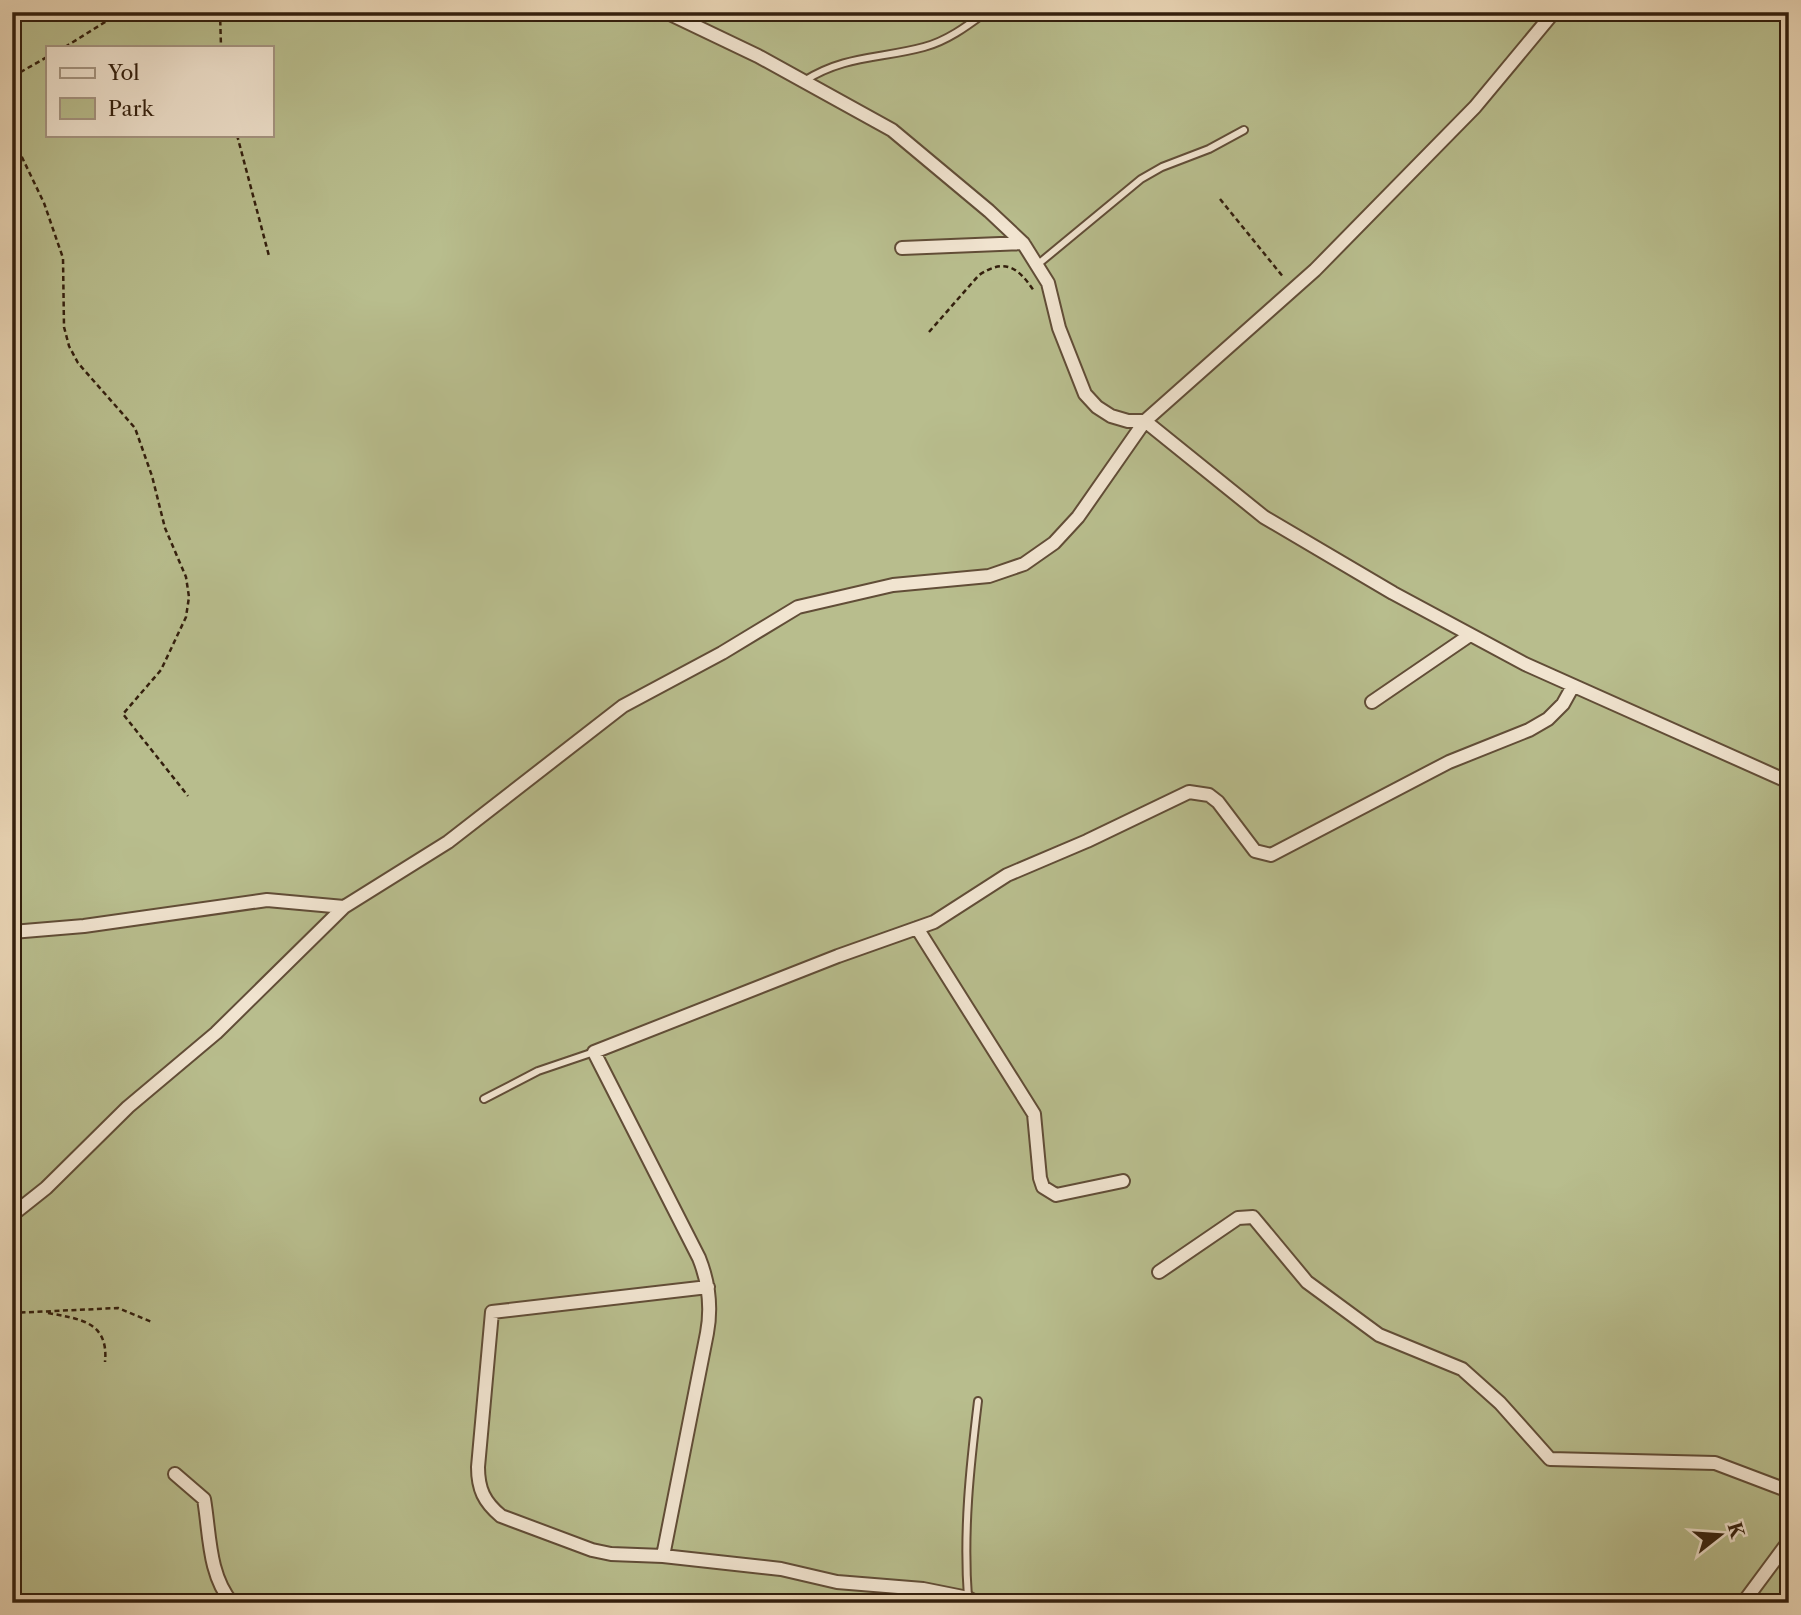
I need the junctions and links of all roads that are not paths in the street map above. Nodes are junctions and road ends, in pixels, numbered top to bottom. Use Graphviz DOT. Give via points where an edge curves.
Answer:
graph roads {
  1 [pos="666,12"];
  2 [pos="986,12"];
  3 [pos="1554,12"];
  4 [pos="804,81"];
  5 [pos="1244,130"];
  6 [pos="1023,243"];
  7 [pos="902,248"];
  8 [pos="1037,264"];
  9 [pos="1145,421"];
  10 [pos="1470,635"];
  11 [pos="1573,686"];
  12 [pos="1372,702"];
  13 [pos="1789,782"];
  14 [pos="344,907"];
  15 [pos="917,928"];
  16 [pos="12,932"];
  17 [pos="594,1052"];
  18 [pos="484,1099"];
  19 [pos="1123,1181"];
  20 [pos="12,1215"];
  21 [pos="1159,1272"];
  22 [pos="708,1287"];
  23 [pos="978,1401"];
  24 [pos="175,1474"];
  25 [pos="1789,1491"];
  26 [pos="1789,1541"];
  27 [pos="663,1556"];
  28 [pos="972,1601"];
  29 [pos="232,1603"];
  30 [pos="1743,1603"];
  1 -- 4 [label="street"];
  2 -- 4 [label="lane" via="934,43 848,60"];
  3 -- 9 [label="street" via="1475,107 1315,270"];
  4 -- 6 [label="street" via="892,130"];
  5 -- 8 [label="lane" via="1141,179"];
  6 -- 7 [label="street"];
  6 -- 8 [label="street"];
  8 -- 9 [label="street" via="1048,283 1059,328 1085,394 1111,416"];
  9 -- 10 [label="street" via="1264,517"];
  9 -- 14 [label="street" via="1078,517 1054,544 1024,564 989,576 893,586 798,607 623,706 448,842"];
  10 -- 11 [label="street"];
  10 -- 12 [label="street"];
  11 -- 13 [label="street"];
  11 -- 15 [label="street" via="1548,719 1529,730 1449,762 1271,855 1255,851 1209,795 1189,792 1007,875"];
  14 -- 16 [label="street" via="267,900"];
  14 -- 20 [label="street" via="216,1032"];
  15 -- 17 [label="street"];
  15 -- 19 [label="street" via="1034,1114 1043,1188 1056,1195"];
  17 -- 18 [label="lane" via="538,1071"];
  17 -- 22 [label="street" via="699,1258"];
  21 -- 25 [label="street" via="1248,1215 1307,1282 1379,1335 1462,1369 1500,1402 1550,1459 1715,1463"];
  22 -- 27 [label="street" via="707,1333"];
  22 -- 27 [label="street" via="492,1312 478,1467 478,1482 490,1507 501,1516 592,1550"];
  23 -- 28 [label="lane" via="966,1499 965,1565"];
  24 -- 29 [label="street" via="204,1499 214,1573"];
  26 -- 30 [label="street"];
  27 -- 28 [label="street" via="780,1569 837,1582 923,1589"];
}
